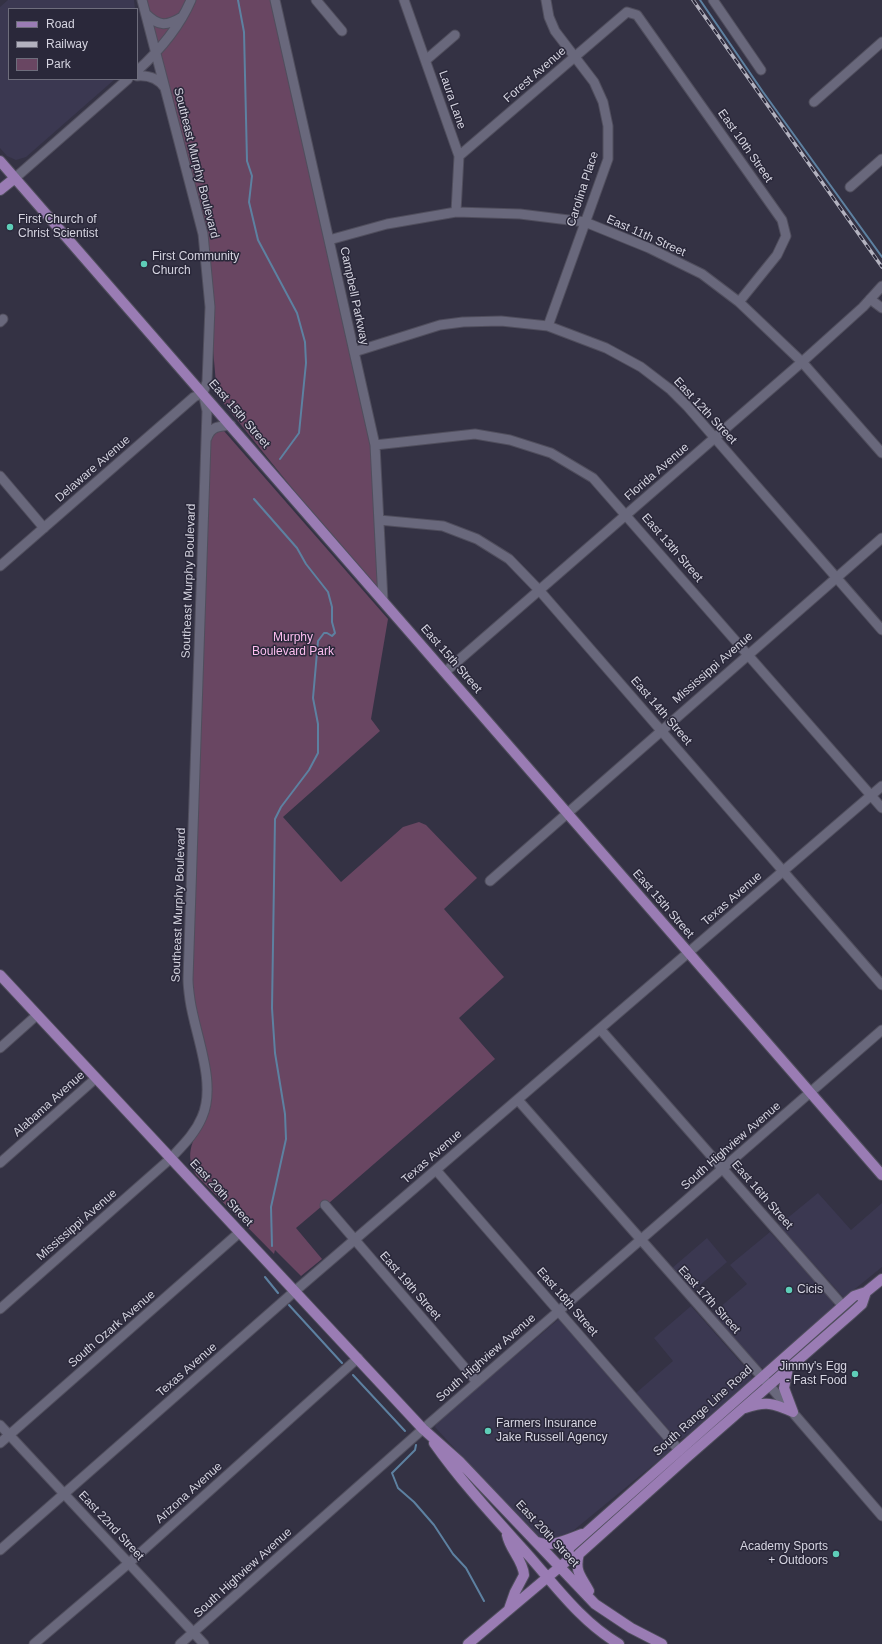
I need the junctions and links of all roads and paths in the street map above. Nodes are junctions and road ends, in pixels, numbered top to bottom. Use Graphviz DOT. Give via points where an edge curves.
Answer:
graph roads {
  1 [pos="142,0"];
  2 [pos="191,0"];
  3 [pos="275,0"];
  4 [pos="316,0"];
  5 [pos="404,0"];
  6 [pos="546,0"];
  7 [pos="713,0"];
  8 [pos="627,12"];
  9 [pos="146,14"];
  10 [pos="182,18"];
  11 [pos="342,31"];
  12 [pos="455,35"];
  13 [pos="882,42"];
  14 [pos="156,52"];
  15 [pos="575,56"];
  16 [pos="426,60"];
  17 [pos="138,70"];
  18 [pos="761,70"];
  19 [pos="138,76"];
  20 [pos="127,80"];
  21 [pos="166,89"];
  22 [pos="814,102"];
  23 [pos="459,156"];
  24 [pos="882,159"];
  25 [pos="0,161"];
  26 [pos="15,178"];
  27 [pos="850,187"];
  28 [pos="0,190"];
  29 [pos="456,212"];
  30 [pos="585,222"];
  31 [pos="329,240"];
  32 [pos="882,286"];
  33 [pos="870,299"];
  34 [pos="740,302"];
  35 [pos="882,308"];
  36 [pos="548,326"];
  37 [pos="354,352"];
  38 [pos="802,362"];
  39 [pos="203,393"];
  40 [pos="231,425"];
  41 [pos="714,438"];
  42 [pos="206,441"];
  43 [pos="375,446"];
  44 [pos="882,453"];
  45 [pos="0,476"];
  46 [pos="627,514"];
  47 [pos="379,520"];
  48 [pos="44,528"];
  49 [pos="882,538"];
  50 [pos="0,566"];
  51 [pos="836,578"];
  52 [pos="539,590"];
  53 [pos="383,601"];
  54 [pos="882,630"];
  55 [pos="748,654"];
  56 [pos="445,672"];
  57 [pos="661,730"];
  58 [pos="882,786"];
  59 [pos="871,795"];
  60 [pos="882,808"];
  61 [pos="567,812"];
  62 [pos="783,871"];
  63 [pos="490,881"];
  64 [pos="688,953"];
  65 [pos="0,976"];
  66 [pos="882,985"];
  67 [pos="37,1015"];
  68 [pos="600,1028"];
  69 [pos="882,1030"];
  70 [pos="0,1048"];
  71 [pos="95,1079"];
  72 [pos="810,1093"];
  73 [pos="518,1100"];
  74 [pos="170,1159"];
  75 [pos="0,1163"];
  76 [pos="723,1169"];
  77 [pos="436,1170"];
  78 [pos="882,1175"];
  79 [pos="326,1205"];
  80 [pos="240,1232"];
  81 [pos="355,1239"];
  82 [pos="640,1241"];
  83 [pos="882,1279"];
  84 [pos="295,1291"];
  85 [pos="866,1292"];
  86 [pos="843,1306"];
  87 [pos="0,1309"];
  88 [pos="559,1311"];
  89 [pos="358,1358"];
  90 [pos="788,1368"];
  91 [pos="762,1377"];
  92 [pos="477,1382"];
  93 [pos="769,1385"];
  94 [pos="741,1410"];
  95 [pos="793,1412"];
  96 [pos="0,1425"];
  97 [pos="423,1429"];
  98 [pos="10,1435"];
  99 [pos="0,1443"];
  100 [pos="679,1450"];
  101 [pos="64,1493"];
  102 [pos="882,1516"];
  103 [pos="505,1530"];
  104 [pos="586,1533"];
  105 [pos="537,1542"];
  106 [pos="0,1550"];
  107 [pos="579,1554"];
  108 [pos="129,1563"];
  109 [pos="564,1563"];
  110 [pos="548,1577"];
  111 [pos="595,1604"];
  112 [pos="509,1610"];
  113 [pos="193,1632"];
  114 [pos="34,1644"];
  115 [pos="180,1644"];
  116 [pos="204,1644"];
  117 [pos="468,1644"];
  118 [pos="619,1644"];
  119 [pos="661,1644"];
  1 -- 9 [label="street, Southeast Murphy Boulevard"];
  2 -- 10 [label="street"];
  3 -- 31 [label="street, Campbell Parkway"];
  4 -- 11 [label="street"];
  5 -- 16 [label="street, Laura Lane"];
  6 -- 15 [label="street, Carolina Place" via="554,31"];
  7 -- 18 [label="street"];
  8 -- 15 [label="street, Forest Avenue"];
  8 -- 34 [label="street, East 10th Street" via="637,14 782,220 786,236 777,256"];
  9 -- 10 [label="street" via="163,24"];
  9 -- 14 [label="street, Southeast Murphy Boulevard"];
  10 -- 14 [label="street"];
  12 -- 16 [label="street"];
  13 -- 22 [label="street"];
  14 -- 17 [label="street"];
  14 -- 21 [label="street, Southeast Murphy Boulevard"];
  15 -- 23 [label="street, Forest Avenue"];
  15 -- 30 [label="street, Carolina Place" via="594,82 603,102 608,126 608,159"];
  16 -- 23 [label="street, Laura Lane"];
  19 -- 21 [label="street" via="155,78"];
  20 -- 26 [label="street"];
  21 -- 39 [label="street, Southeast Murphy Boulevard" via="203,234 210,306 207,382"];
  23 -- 29 [label="street, Laura Lane"];
  24 -- 27 [label="street"];
  25 -- 26 [label="main road, East 15th Street"];
  26 -- 28 [label="main road"];
  26 -- 39 [label="main road, East 15th Street"];
  29 -- 30 [label="street, East 11th Street" via="520,214"];
  29 -- 31 [label="street, East 11th Street" via="387,224"];
  30 -- 34 [label="street, East 11th Street" via="649,248 702,274"];
  30 -- 36 [label="street, Carolina Place"];
  31 -- 37 [label="street, Campbell Parkway"];
  32 -- 33 [label="street, Florida Avenue"];
  33 -- 35 [label="street"];
  33 -- 38 [label="street, Florida Avenue"];
  34 -- 38 [label="street, East 11th Street"];
  36 -- 37 [label="street, East 12th Street" via="501,321 440,324"];
  36 -- 41 [label="street, East 12th Street" via="606,348 641,367 671,390"];
  37 -- 43 [label="street, Campbell Parkway"];
  38 -- 41 [label="street, Florida Avenue"];
  38 -- 44 [label="street, East 11th Street"];
  39 -- 40 [label="main road, East 15th Street"];
  39 -- 42 [label="street, Southeast Murphy Boulevard" via="207,411"];
  39 -- 48 [label="street, Delaware Avenue" via="194,397"];
  40 -- 42 [label="street" via="215,427"];
  40 -- 53 [label="main road, East 15th Street"];
  41 -- 46 [label="street, Florida Avenue"];
  41 -- 51 [label="street, East 12th Street"];
  42 -- 74 [label="street, Southeast Murphy Boulevard" via="188,979 207,1083 202,1116 190,1136"];
  43 -- 46 [label="street, East 13th Street" via="476,434 510,440 551,453 593,478"];
  43 -- 47 [label="street, Campbell Parkway"];
  45 -- 48 [label="street"];
  46 -- 52 [label="street, Florida Avenue"];
  46 -- 55 [label="street, East 13th Street"];
  47 -- 52 [label="street, East 14th Street" via="443,526 477,539 509,559"];
  47 -- 53 [label="street, Campbell Parkway"];
  48 -- 50 [label="street, Delaware Avenue"];
  49 -- 51 [label="street, Mississippi Avenue"];
  51 -- 54 [label="street, East 12th Street"];
  51 -- 55 [label="street, Mississippi Avenue"];
  52 -- 56 [label="street, Florida Avenue"];
  52 -- 57 [label="street, East 14th Street"];
  53 -- 56 [label="main road, East 15th Street"];
  55 -- 57 [label="street, Mississippi Avenue"];
  55 -- 59 [label="street, East 13th Street"];
  56 -- 61 [label="main road, East 15th Street"];
  57 -- 61 [label="street, Mississippi Avenue"];
  57 -- 62 [label="street, East 14th Street"];
  58 -- 59 [label="street, Texas Avenue"];
  59 -- 60 [label="street, East 13th Street"];
  59 -- 62 [label="street, Texas Avenue"];
  61 -- 63 [label="street, Mississippi Avenue"];
  61 -- 64 [label="main road, East 15th Street"];
  62 -- 64 [label="street, Texas Avenue"];
  62 -- 66 [label="street, East 14th Street"];
  64 -- 68 [label="street, Texas Avenue"];
  64 -- 72 [label="main road, East 15th Street"];
  65 -- 67 [label="main road, East 20th Street"];
  67 -- 70 [label="street"];
  67 -- 71 [label="main road, East 20th Street"];
  68 -- 73 [label="street, Texas Avenue"];
  68 -- 76 [label="street, East 16th Street"];
  69 -- 72 [label="street, South Highview Avenue"];
  71 -- 74 [label="main road, East 20th Street"];
  71 -- 75 [label="street, Alabama Avenue"];
  72 -- 76 [label="street, South Highview Avenue"];
  72 -- 78 [label="main road, East 15th Street"];
  73 -- 77 [label="street, Texas Avenue"];
  73 -- 82 [label="street, East 17th Street"];
  74 -- 80 [label="main road, East 20th Street"];
  74 -- 87 [label="street, Mississippi Avenue"];
  76 -- 82 [label="street, South Highview Avenue"];
  76 -- 86 [label="street, East 16th Street"];
  77 -- 81 [label="street, Texas Avenue"];
  77 -- 88 [label="street, East 18th Street"];
  79 -- 81 [label="street, East 19th Street"];
  80 -- 84 [label="main road, East 20th Street"];
  80 -- 98 [label="street, South Ozark Avenue"];
  81 -- 84 [label="street, Texas Avenue"];
  81 -- 92 [label="street, East 19th Street"];
  82 -- 88 [label="street, South Highview Avenue"];
  82 -- 91 [label="street, East 17th Street"];
  83 -- 85 [label="main road, South Range Line Road"];
  84 -- 89 [label="main road, East 20th Street"];
  84 -- 101 [label="street, Texas Avenue"];
  85 -- 86 [label="main road, South Range Line Road" via="854,1296"];
  85 -- 90 [label="main road, South Range Line Road" via="862,1304"];
  86 -- 91 [label="main road, South Range Line Road"];
  88 -- 92 [label="street, South Highview Avenue"];
  88 -- 100 [label="street, East 18th Street"];
  89 -- 97 [label="main road, East 20th Street"];
  89 -- 108 [label="street, Arizona Avenue"];
  90 -- 93 [label="main road, South Range Line Road"];
  90 -- 95 [label="main road" via="784,1388"];
  91 -- 93 [label="street, East 17th Street"];
  91 -- 100 [label="main road, South Range Line Road"];
  92 -- 97 [label="street, South Highview Avenue"];
  93 -- 94 [label="main road, South Range Line Road"];
  93 -- 95 [label="street, East 17th Street"];
  94 -- 95 [label="main road" via="766,1403"];
  94 -- 107 [label="main road, South Range Line Road"];
  95 -- 102 [label="street, East 17th Street"];
  96 -- 98 [label="street, East 22nd Street"];
  97 -- 103 [label="main road, East 20th Street" via="454,1471"];
  97 -- 105 [label="main road, East 20th Street" via="460,1461"];
  97 -- 113 [label="street, South Highview Avenue"];
  98 -- 99 [label="street, South Ozark Avenue"];
  98 -- 101 [label="street, East 22nd Street"];
  100 -- 104 [label="main road, South Range Line Road"];
  101 -- 106 [label="street, Texas Avenue"];
  101 -- 108 [label="street, East 22nd Street"];
  103 -- 110 [label="main road, East 20th Street"];
  103 -- 112 [label="main road" via="509,1543 524,1569 524,1575"];
  104 -- 105 [label="main road" via="552,1544 544,1545"];
  104 -- 109 [label="main road, South Range Line Road" via="569,1548"];
  105 -- 109 [label="main road, East 20th Street"];
  107 -- 109 [label="main road, South Range Line Road"];
  107 -- 111 [label="main road" via="577,1571"];
  108 -- 113 [label="street, East 22nd Street"];
  108 -- 114 [label="street, Arizona Avenue"];
  109 -- 110 [label="main road, South Range Line Road"];
  109 -- 111 [label="main road, East 20th Street"];
  110 -- 112 [label="main road, South Range Line Road"];
  110 -- 118 [label="main road, East 20th Street" via="579,1612"];
  111 -- 119 [label="main road, East 20th Street"];
  112 -- 117 [label="main road, South Range Line Road"];
  113 -- 115 [label="street, South Highview Avenue"];
  113 -- 116 [label="street, East 22nd Street"];
}
